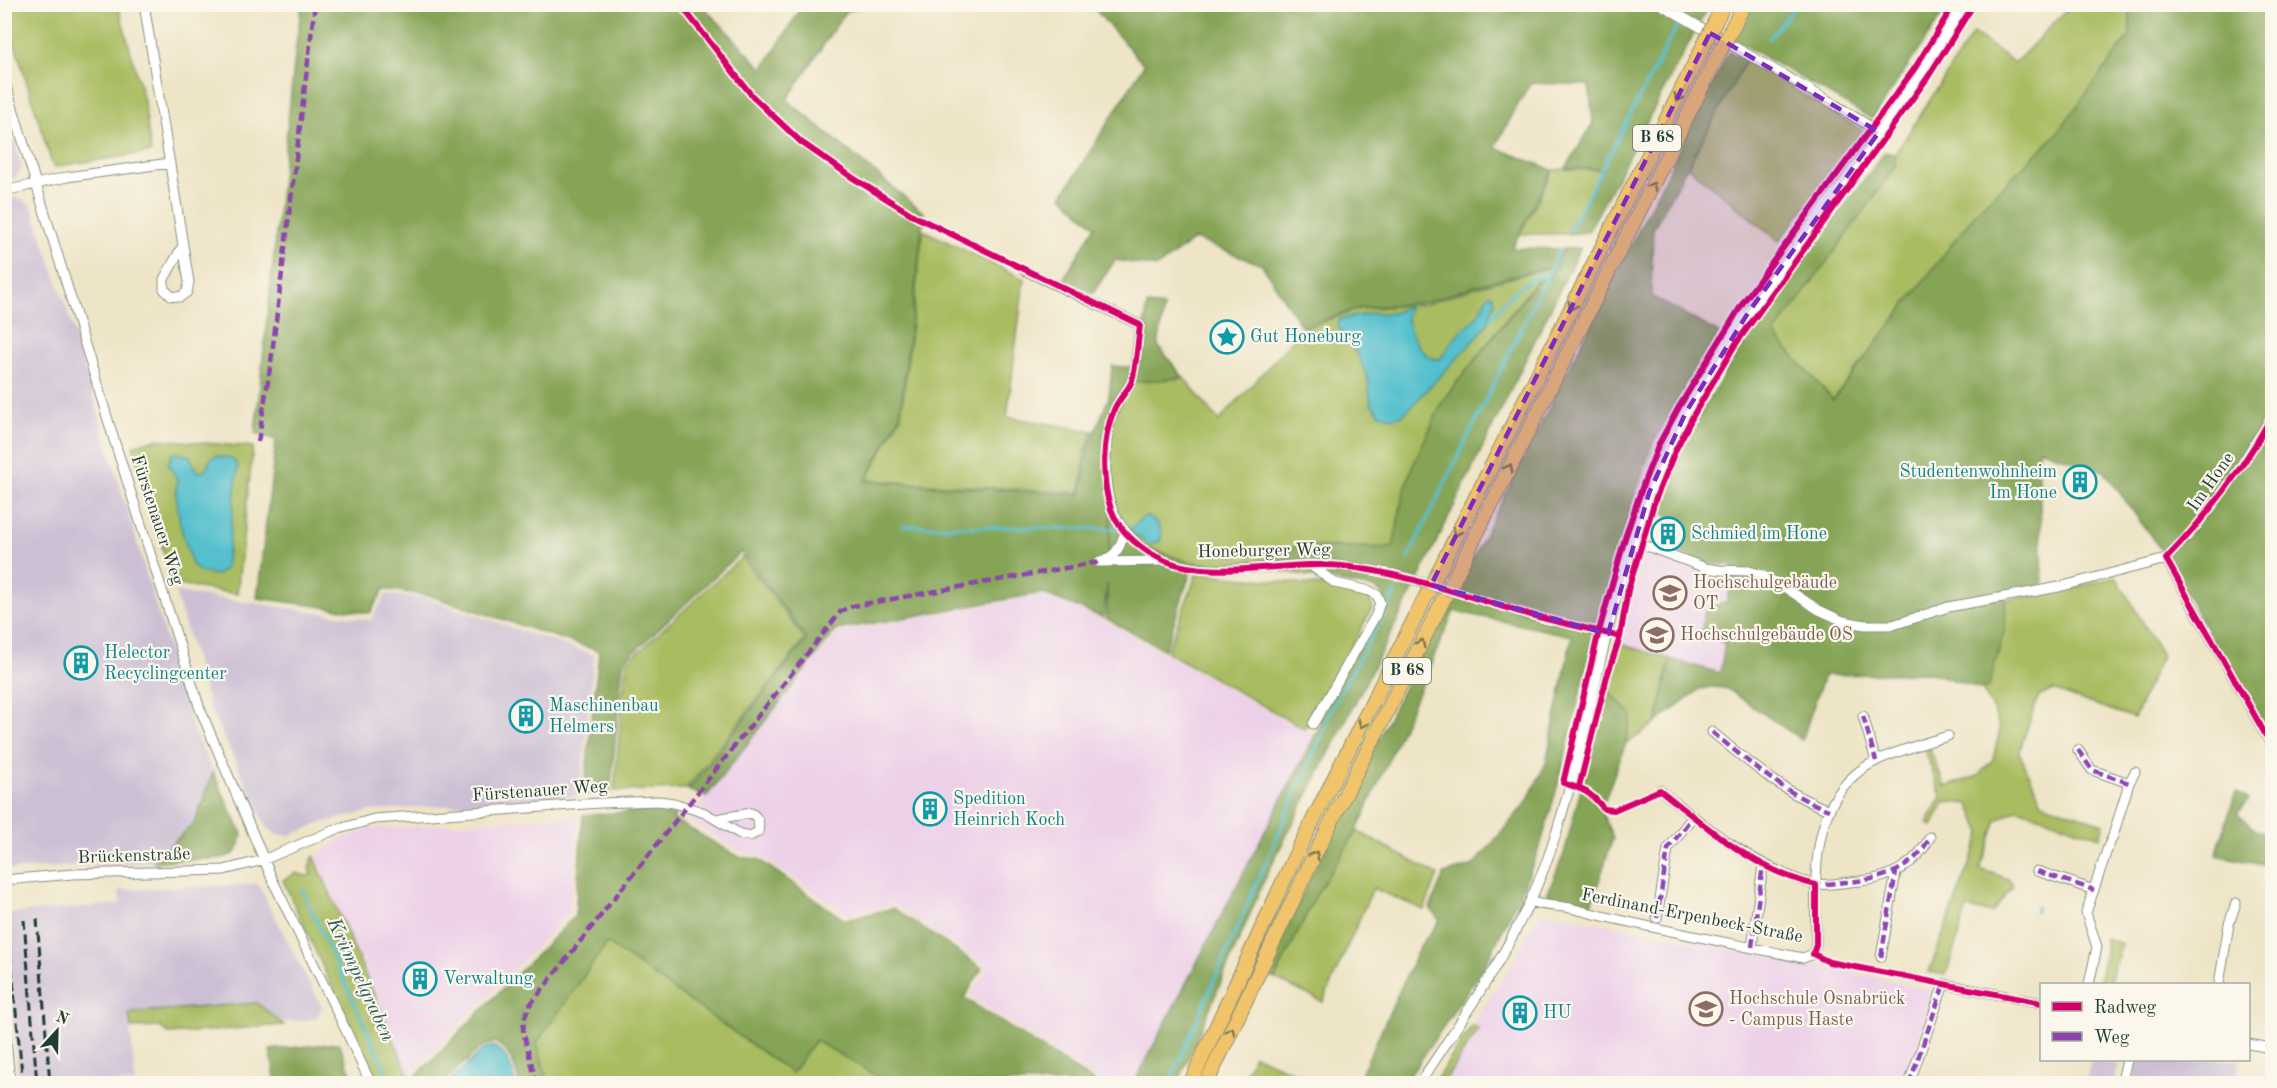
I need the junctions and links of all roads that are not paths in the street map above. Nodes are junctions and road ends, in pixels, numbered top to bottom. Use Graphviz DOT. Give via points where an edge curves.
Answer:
graph roads {
  1 [pos="1660,4"];
  2 [pos="1724,4"];
  3 [pos="1744,4"];
  4 [pos="1964,4"];
  5 [pos="146,6"];
  6 [pos="4,79"];
  7 [pos="1879,132"];
  8 [pos="170,163"];
  9 [pos="38,184"];
  10 [pos="4,191"];
  11 [pos="182,247"];
  12 [pos="1024,270"];
  13 [pos="2272,416"];
  14 [pos="1124,530"];
  15 [pos="1633,541"];
  16 [pos="2166,559"];
  17 [pos="1165,561"];
  18 [pos="1309,564"];
  19 [pos="1608,634"];
  20 [pos="1863,716"];
  21 [pos="1313,724"];
  22 [pos="1712,732"];
  23 [pos="1948,736"];
  24 [pos="2272,746"];
  25 [pos="2078,750"];
  26 [pos="1876,761"];
  27 [pos="2135,772"];
  28 [pos="2129,783"];
  29 [pos="1660,790"];
  30 [pos="1829,810"];
  31 [pos="1693,816"];
  32 [pos="716,819"];
  33 [pos="1930,837"];
  34 [pos="263,860"];
  35 [pos="1763,865"];
  36 [pos="2037,871"];
  37 [pos="1896,872"];
  38 [pos="4,880"];
  39 [pos="1816,885"];
  40 [pos="2094,890"];
  41 [pos="1530,901"];
  42 [pos="2236,903"];
  43 [pos="1657,918"];
  44 [pos="1752,947"];
  45 [pos="1881,957"];
  46 [pos="2089,983"];
  47 [pos="2219,983"];
  48 [pos="2040,1003"];
  49 [pos="4,1015"];
  50 [pos="2250,1044"];
  51 [pos="2272,1048"];
  52 [pos="2126,1061"];
  53 [pos="10,1083"];
  54 [pos="370,1083"];
  55 [pos="1190,1083"];
  56 [pos="1206,1083"];
  57 [pos="1419,1083"];
  58 [pos="1909,1083"];
  59 [pos="2121,1083"];
  1 -- 7 [label="street"];
  2 -- 55 [label="highway, B 68, one-way, bridge" via="1296,854"];
  56 -- 3 [label="highway, B 68, one-way, bridge" via="1312,860"];
  4 -- 7 [label="street"];
  5 -- 8 [label="street"];
  6 -- 9 [label="street, Fürstenauer Weg"];
  7 -- 15 [label="street" via="1718,358 1668,448"];
  8 -- 9 [label="street"];
  8 -- 11 [label="street"];
  9 -- 10 [label="street"];
  9 -- 34 [label="street, Fürstenauer Weg" via="200,709"];
  11 -- 11 [label="street" via="189,282 187,292 180,297 171,296 164,290 164,279"];
  12 -- 14 [label="street, Honeburger Weg" via="1140,325 1131,382 1113,413 1107,441 1107,489 1112,511"];
  13 -- 16 [label="street, Im Hone" via="2197,526"];
  14 -- 17 [label="street, Honeburger Weg"];
  14 -- 17 [label="street, Honeburger Weg" via="1119,549 1099,562"];
  15 -- 16 [label="street" via="1706,568 1760,574 1819,610 1865,626 1893,625 1948,606 2059,587"];
  15 -- 19 [label="street"];
  16 -- 24 [label="street"];
  17 -- 18 [label="street, Honeburger Weg" via="1192,568 1225,569"];
  18 -- 19 [label="street, Honeburger Weg, bridge" via="1394,574 1532,616"];
  18 -- 21 [label="street, Honeburger Weg" via="1335,582 1370,591 1380,602 1377,615"];
  19 -- 41 [label="street" via="1570,785"];
  20 -- 26 [label="street"];
  22 -- 30 [label="street" via="1782,787"];
  23 -- 26 [label="street, Ferdinand-Erpenbeck-Straße"];
  25 -- 28 [label="street" via="2092,770"];
  26 -- 30 [label="street, Ferdinand-Erpenbeck-Straße" via="1853,778"];
  27 -- 28 [label="street"];
  28 -- 40 [label="street"];
  29 -- 31 [label="street"];
  30 -- 39 [label="street, Ferdinand-Erpenbeck-Straße" via="1819,836"];
  31 -- 35 [label="street" via="1736,850"];
  31 -- 43 [label="street" via="1668,849"];
  32 -- 34 [label="street, Fürstenauer Weg" via="688,807 659,801 374,819 332,831"];
  33 -- 37 [label="street" via="1920,853"];
  34 -- 38 [label="street, Brückenstraße" via="224,870"];
  34 -- 54 [label="street, Fürstenauer Weg"];
  35 -- 39 [label="street"];
  35 -- 44 [label="street"];
  36 -- 40 [label="street"];
  37 -- 39 [label="street" via="1870,880"];
  37 -- 45 [label="street"];
  39 -- 44 [label="street, Ferdinand-Erpenbeck-Straße" via="1813,954 1803,958"];
  40 -- 46 [label="street" via="2086,913 2097,947"];
  41 -- 44 [label="street, Ferdinand-Erpenbeck-Straße"];
  41 -- 57 [label="street" via="1502,958"];
  42 -- 47 [label="street"];
  48 -- 58 [label="street" via="1943,987"];
  49 -- 53 [label="street"];
  50 -- 51 [label="street"];
  52 -- 59 [label="street"];
}
